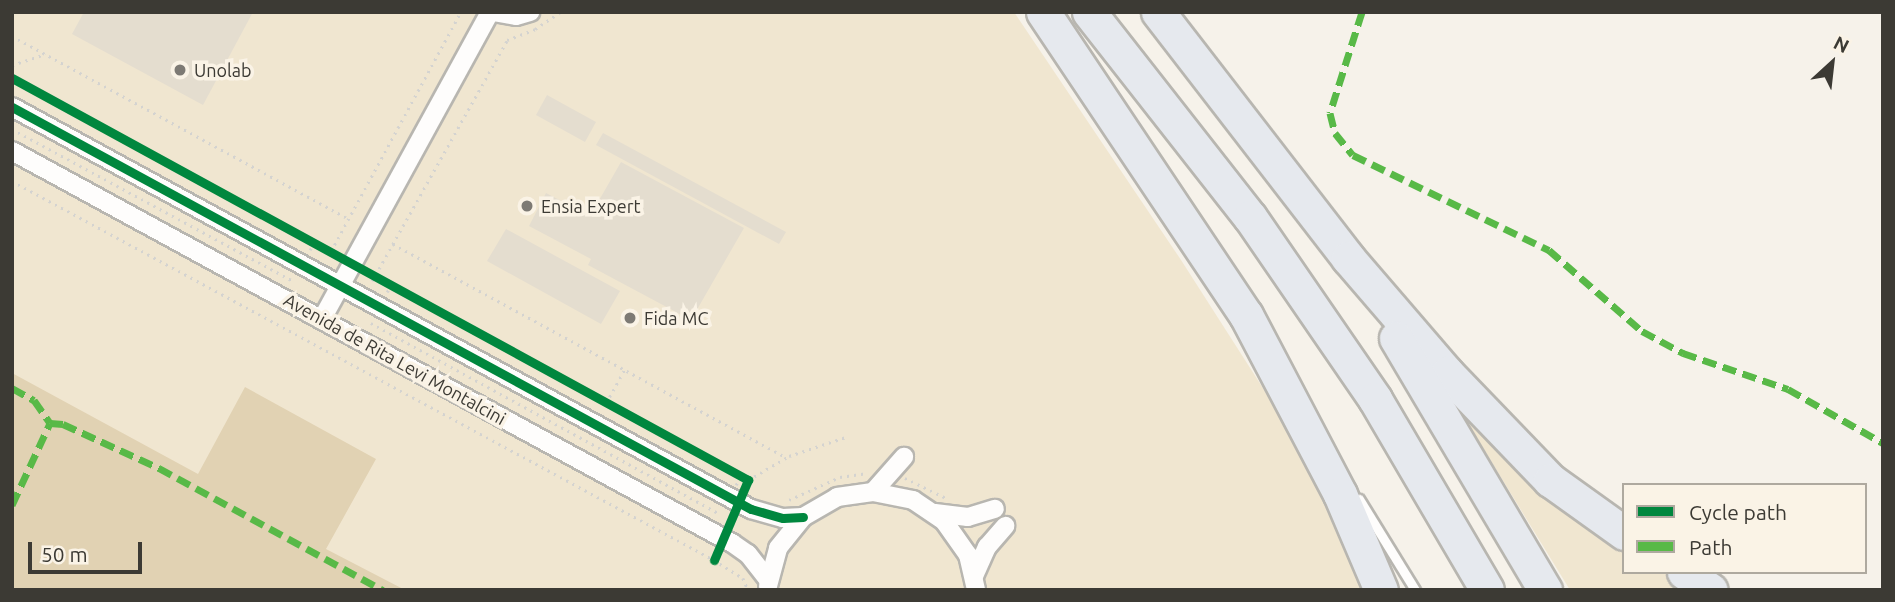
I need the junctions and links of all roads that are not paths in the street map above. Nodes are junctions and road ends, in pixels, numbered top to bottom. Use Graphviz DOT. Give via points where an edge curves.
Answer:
graph roads {
  1 [pos="491,12"];
  2 [pos="530,12"];
  3 [pos="1043,12"];
  4 [pos="1089,12"];
  5 [pos="1158,12"];
  6 [pos="12,107"];
  7 [pos="12,151"];
  8 [pos="1348,258"];
  9 [pos="340,285"];
  10 [pos="1246,315"];
  11 [pos="322,319"];
  12 [pos="904,457"];
  13 [pos="1345,477"];
  14 [pos="1352,489"];
  15 [pos="873,492"];
  16 [pos="995,509"];
  17 [pos="935,513"];
  18 [pos="803,517"];
  19 [pos="1005,526"];
  20 [pos="1622,532"];
  21 [pos="1687,574"];
  22 [pos="768,585"];
  23 [pos="977,585"];
  24 [pos="1381,590"];
  25 [pos="1415,590"];
  26 [pos="1487,590"];
  27 [pos="1545,590"];
  28 [pos="1711,590"];
  1 -- 2 [label="street" via="507,16"];
  1 -- 9 [label="street"];
  3 -- 10 [label="highway"];
  4 -- 26 [label="highway" via="1250,216 1375,399"];
  5 -- 8 [label="highway"];
  6 -- 9 [label="street"];
  7 -- 11 [label="street, Avenida de Rita Levi Montalcini"];
  8 -- 20 [label="highway" via="1508,439 1550,480"];
  8 -- 27 [label="highway"];
  9 -- 11 [label="street"];
  9 -- 18 [label="street" via="734,500 783,518"];
  10 -- 13 [label="lane"];
  10 -- 24 [label="highway" via="1340,494"];
  11 -- 22 [label="street, Avenida de Rita Levi Montalcini" via="748,554"];
  12 -- 15 [label="street"];
  14 -- 25 [label="lane"];
  15 -- 17 [label="street" via="913,500"];
  15 -- 18 [label="street" via="837,497"];
  16 -- 17 [label="street" via="968,517"];
  17 -- 23 [label="street" via="961,541"];
  18 -- 22 [label="street" via="778,548"];
  19 -- 23 [label="street" via="987,547"];
  21 -- 28 [label="highway"];
}
